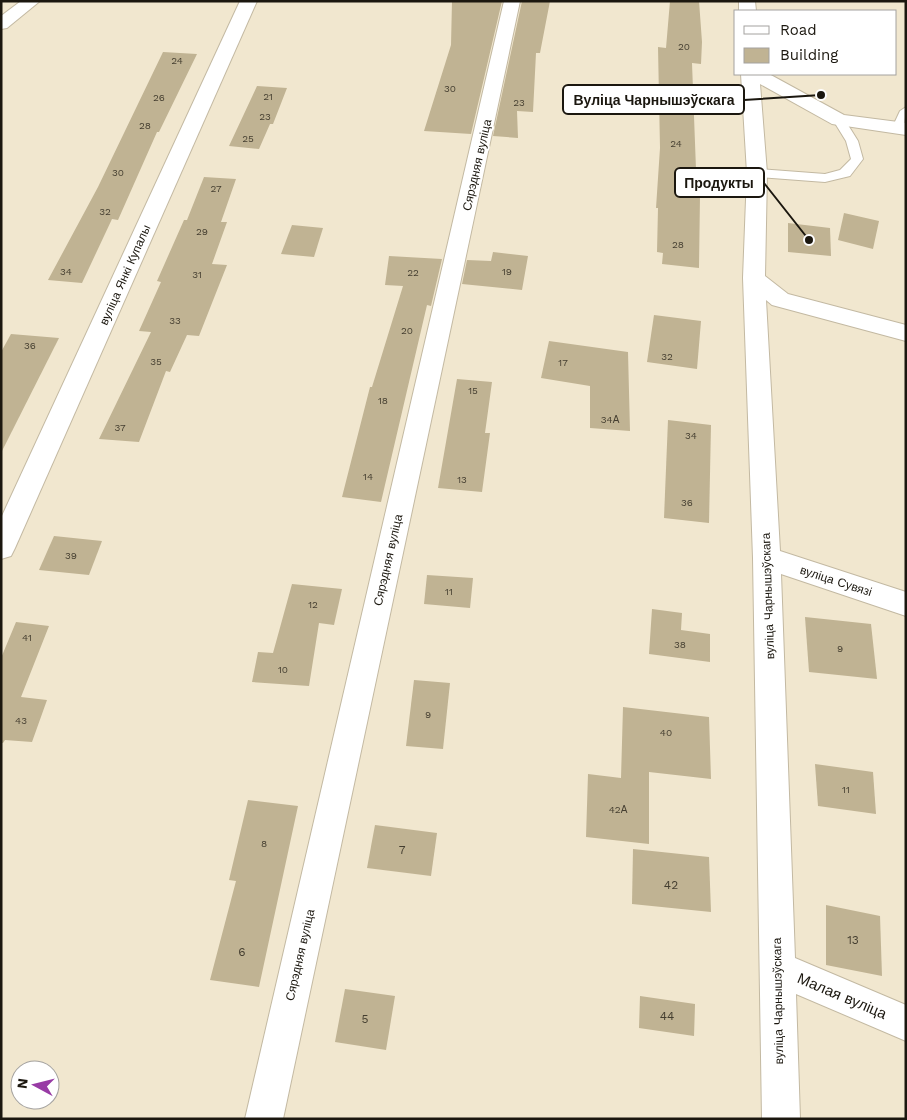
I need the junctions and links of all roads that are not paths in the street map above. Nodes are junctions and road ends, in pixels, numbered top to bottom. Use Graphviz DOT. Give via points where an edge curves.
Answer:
graph roads {
  1 [pos="32,1"];
  2 [pos="249,1"];
  3 [pos="512,1"];
  4 [pos="1,24"];
  5 [pos="750,75"];
  6 [pos="758,75"];
  7 [pos="839,120"];
  8 [pos="903,123"];
  9 [pos="757,173"];
  10 [pos="754,278"];
  11 [pos="906,333"];
  12 [pos="1,548"];
  13 [pos="767,558"];
  14 [pos="906,604"];
  15 [pos="778,970"];
  16 [pos="906,1023"];
  17 [pos="264,1119"];
  18 [pos="781,1119"];
  1 -- 4 [label="street"];
  2 -- 12 [label="street, вуліца Янкі Купалы"];
  3 -- 17 [label="street, Сярэдняя вуліца"];
  5 -- 9 [label="street, вуліца Чарнышэўскага"];
  6 -- 7 [label="street"];
  7 -- 8 [label="street"];
  7 -- 9 [label="lane" via="852,140 857,158 845,172 825,178"];
  9 -- 10 [label="street, вуліца Чарнышэўскага"];
  10 -- 11 [label="street" via="780,300"];
  10 -- 13 [label="street, вуліца Чарнышэўскага"];
  13 -- 14 [label="street, вуліца Сувязі"];
  13 -- 15 [label="street, вуліца Чарнышэўскага"];
  15 -- 16 [label="street, Малая вуліца"];
  15 -- 18 [label="street, вуліца Чарнышэўскага"];
}
